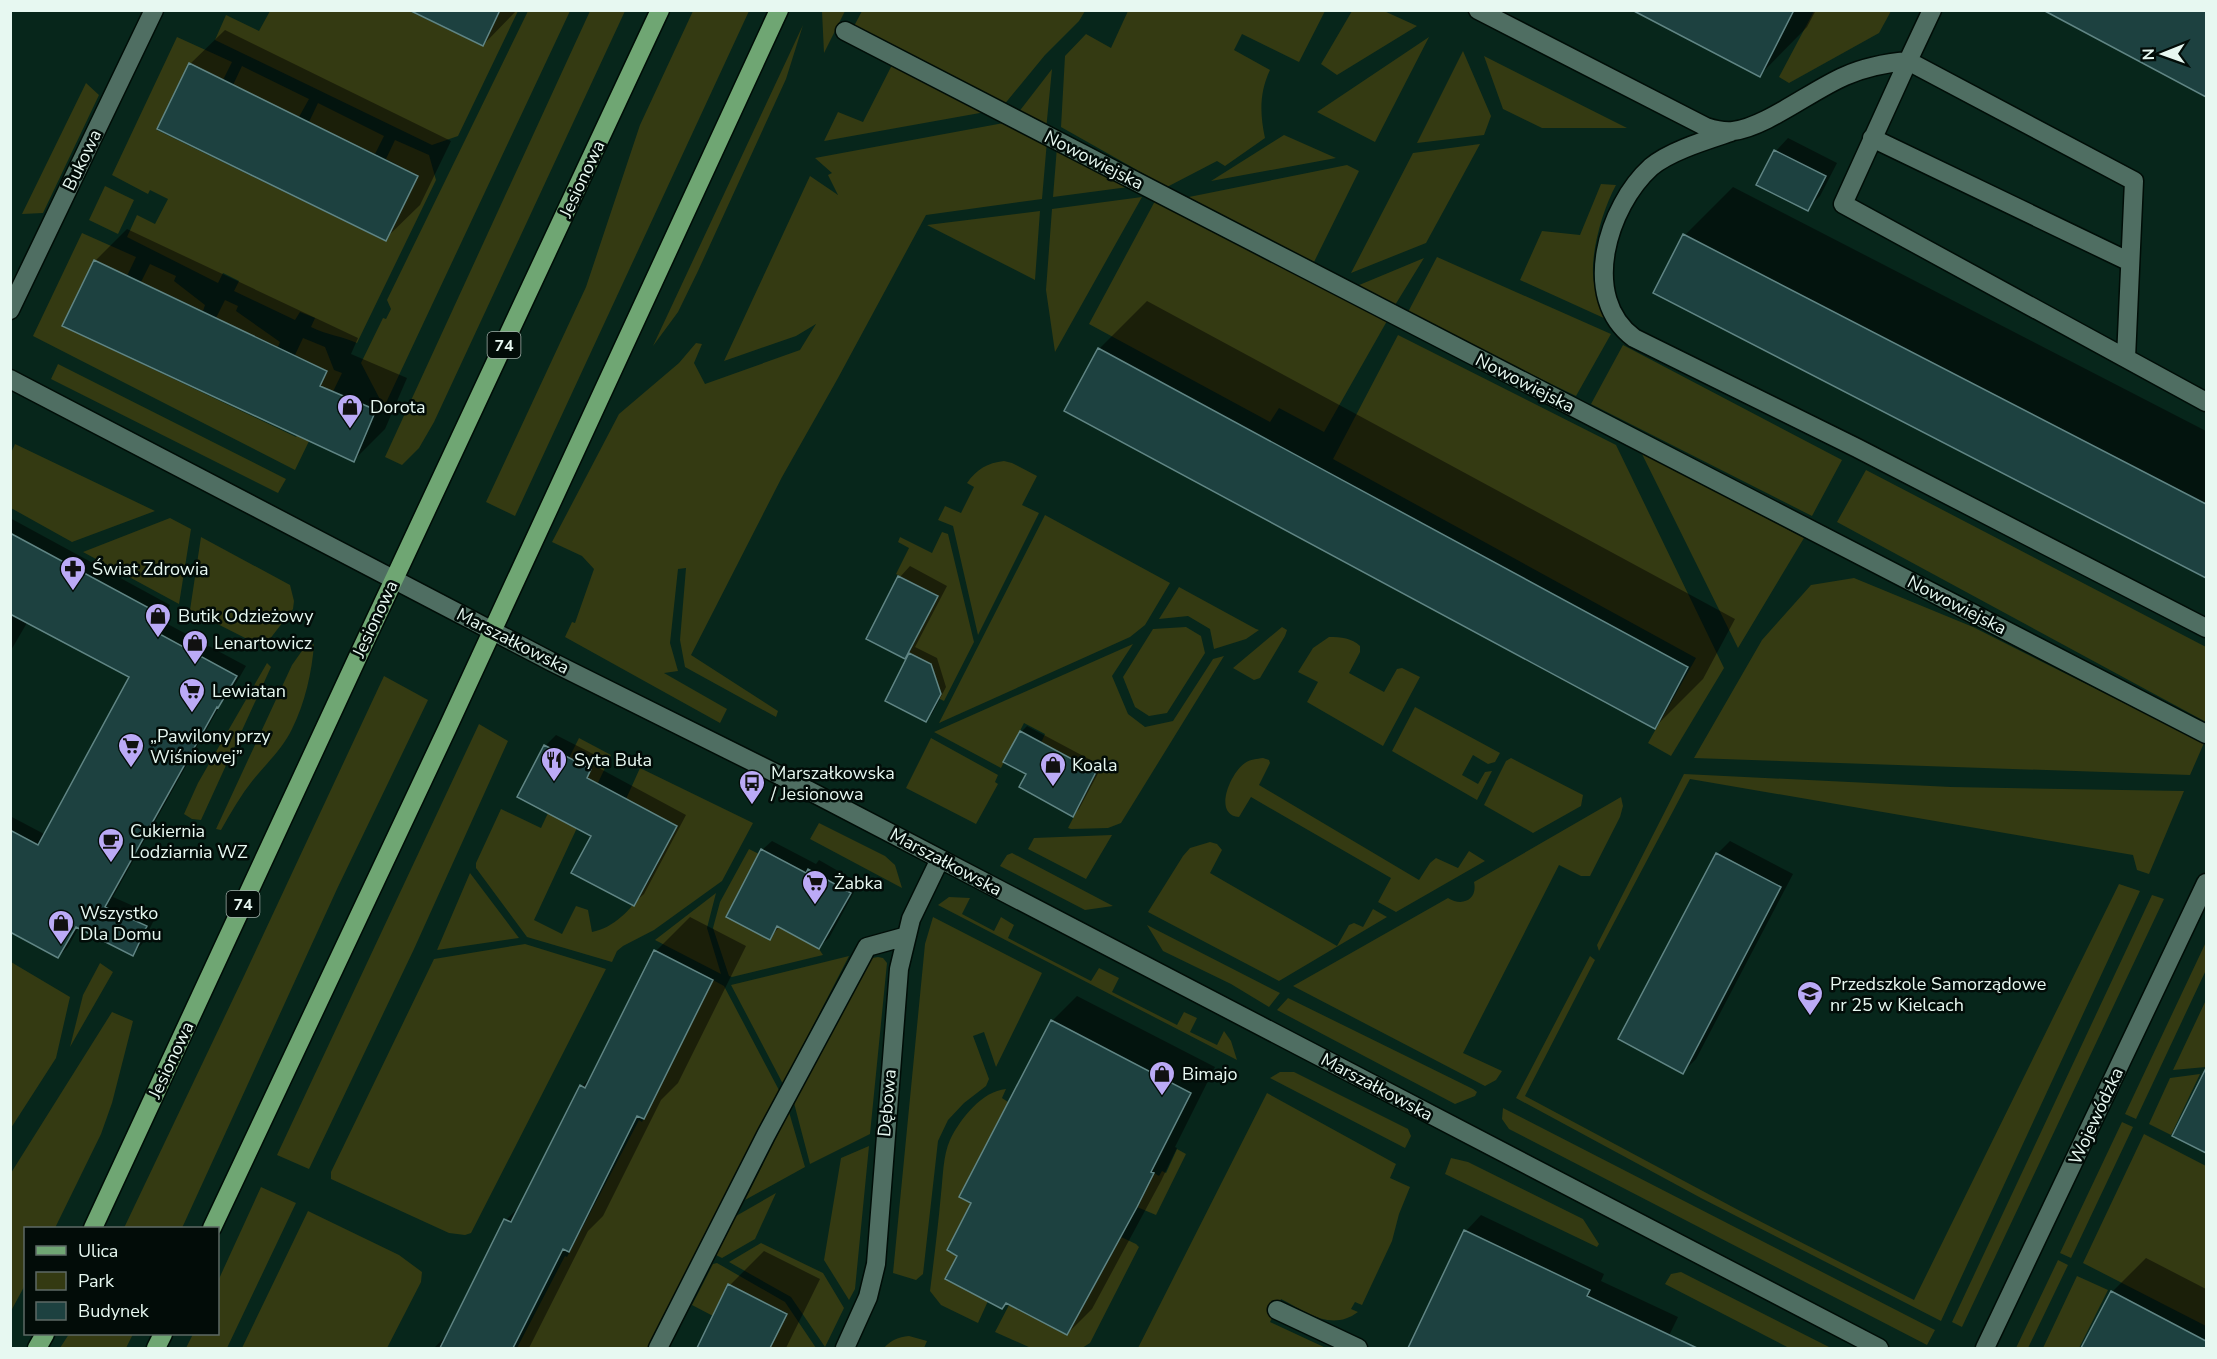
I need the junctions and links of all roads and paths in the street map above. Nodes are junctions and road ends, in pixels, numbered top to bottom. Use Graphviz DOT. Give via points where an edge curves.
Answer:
graph roads {
  1 [pos="154,10"];
  2 [pos="660,10"];
  3 [pos="779,10"];
  4 [pos="1478,10"];
  5 [pos="1932,10"];
  6 [pos="845,31"];
  7 [pos="1908,61"];
  8 [pos="1731,132"];
  9 [pos="1872,138"];
  10 [pos="2130,262"];
  11 [pos="10,310"];
  12 [pos="2126,358"];
  13 [pos="10,379"];
  14 [pos="2206,402"];
  15 [pos="394,580"];
  16 [pos="2206,628"];
  17 [pos="492,631"];
  18 [pos="2206,734"];
  19 [pos="940,859"];
  20 [pos="2206,883"];
  21 [pos="907,936"];
  22 [pos="93,1227"];
  23 [pos="212,1227"];
  24 [pos="1277,1310"];
  25 [pos="658,1348"];
  26 [pos="845,1348"];
  27 [pos="1358,1348"];
  28 [pos="1879,1348"];
  29 [pos="1985,1348"];
  1 -- 11 [label="street, Bukowa"];
  2 -- 15 [label="main road, Jesionowa / 74"];
  3 -- 17 [label="main road"];
  4 -- 8 [label="street" via="1706,127"];
  5 -- 7 [label="street"];
  6 -- 18 [label="street, Nowowiejska"];
  7 -- 8 [label="street" via="1872,66 1844,76 1750,128"];
  7 -- 9 [label="street"];
  7 -- 10 [label="street" via="2134,181"];
  8 -- 16 [label="street" via="1653,166 1617,213 1607,243 1604,274 1611,309 1622,329"];
  9 -- 10 [label="street"];
  9 -- 12 [label="street" via="1843,204"];
  10 -- 12 [label="street"];
  12 -- 14 [label="street"];
  13 -- 15 [label="street, Marszałkowska"];
  15 -- 17 [label="street, Marszałkowska"];
  15 -- 22 [label="main road, Jesionowa / 74"];
  17 -- 19 [label="street, Marszałkowska"];
  17 -- 23 [label="main road"];
  19 -- 21 [label="street, Dębowa" via="919,900"];
  19 -- 28 [label="street, Marszałkowska"];
  20 -- 29 [label="street, Wojewódzka"];
  21 -- 25 [label="street" via="867,947"];
  21 -- 26 [label="street, Dębowa" via="899,969 875,1272"];
  24 -- 27 [label="street"];
}
